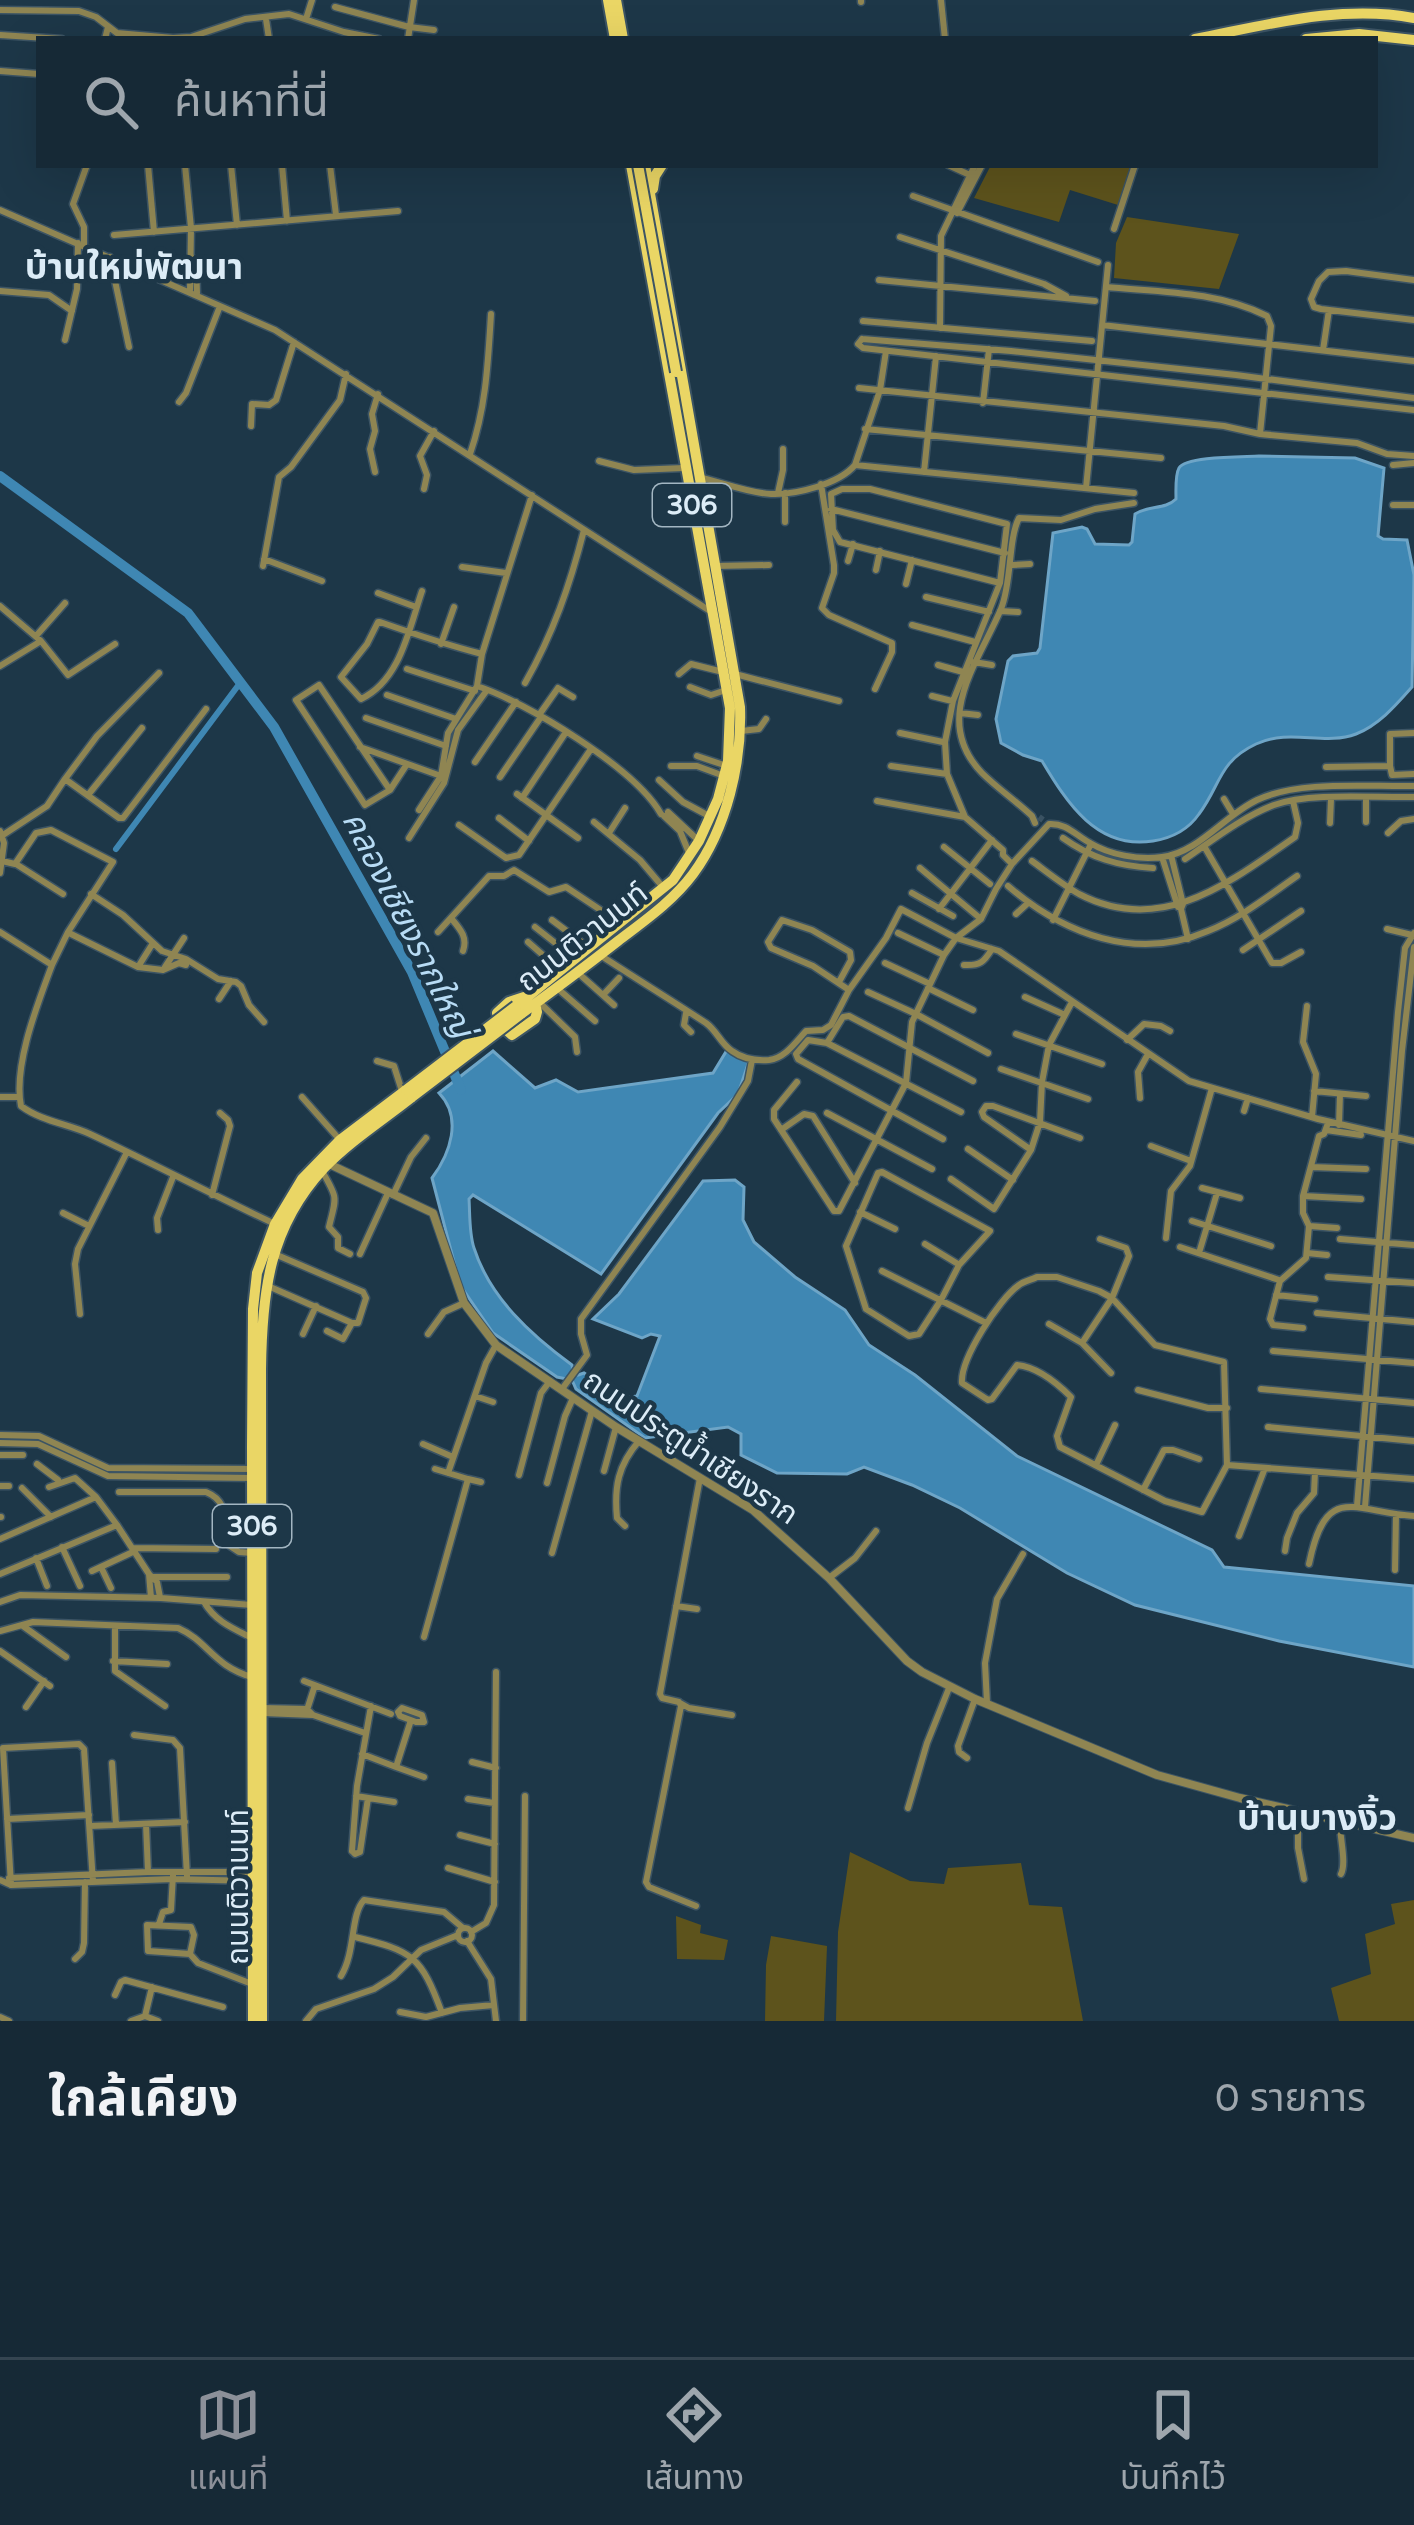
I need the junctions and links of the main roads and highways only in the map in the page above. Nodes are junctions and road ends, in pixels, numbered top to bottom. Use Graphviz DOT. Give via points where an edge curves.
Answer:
graph roads {
  1 [pos="609,0"];
  2 [pos="1414,18"];
  3 [pos="615,36"];
  4 [pos="1212,36"];
  5 [pos="1346,36"];
  6 [pos="1414,40"];
  7 [pos="638,168"];
  8 [pos="639,168"];
  9 [pos="639,168"];
  10 [pos="660,168"];
  11 [pos="651,197"];
  12 [pos="657,229"];
  13 [pos="642,232"];
  14 [pos="698,477"];
  15 [pos="729,673"];
  16 [pos="595,951"];
  17 [pos="574,961"];
  18 [pos="534,1001"];
  19 [pos="407,1093"];
  20 [pos="259,1710"];
  21 [pos="257,1730"];
  22 [pos="253,2021"];
  23 [pos="262,2021"];
  1 -- 3 [label="main road"];
  2 -- 4 [label="main road" via="1342,13"];
  5 -- 6 [label="main road"];
  7 -- 13 [label="main road, ถนนติวานนท์ / 306"];
  8 -- 11 [label="main road, ถนนติวานนท์ / 306"];
  9 -- 14 [label="main road, 306, bridge"];
  10 -- 11 [label="main road, 306"];
  11 -- 12 [label="main road, ถนนติวานนท์ / 306"];
  12 -- 13 [label="main road"];
  12 -- 14 [label="main road, ถนนติวานนท์ / 306"];
  13 -- 15 [label="main road, ถนนติวานนท์ / 306"];
  14 -- 15 [label="main road, ถนนติวานนท์ / 306"];
  15 -- 16 [label="main road, ถนนติวานนท์ / 306" via="730,739 711,817 664,889"];
  15 -- 16 [label="main road, ถนนติวานนท์ / 306" via="739,760 697,869 665,903"];
  16 -- 17 [label="main road, ถนนติวานนท์ / 306"];
  17 -- 18 [label="main road, ถนนติวานนท์ / 306"];
  17 -- 18 [label="main road, ถนนติวานนท์ / 306" via="556,988"];
  18 -- 19 [label="main road, ถนนติวานนท์ / 306, bridge"];
  19 -- 20 [label="main road, ถนนติวานนท์ / 306" via="325,1168 273,1253 261,1334"];
  19 -- 20 [label="main road, ถนนติวานนท์ / 306" via="340,1140 302,1179 275,1224 254,1291 252,1677"];
  20 -- 21 [label="main road, ถนนติวานนท์ / 306"];
  21 -- 22 [label="main road, ถนนติวานนท์ / 306"];
  21 -- 23 [label="main road, ถนนติวานนท์ / 306"];
}
